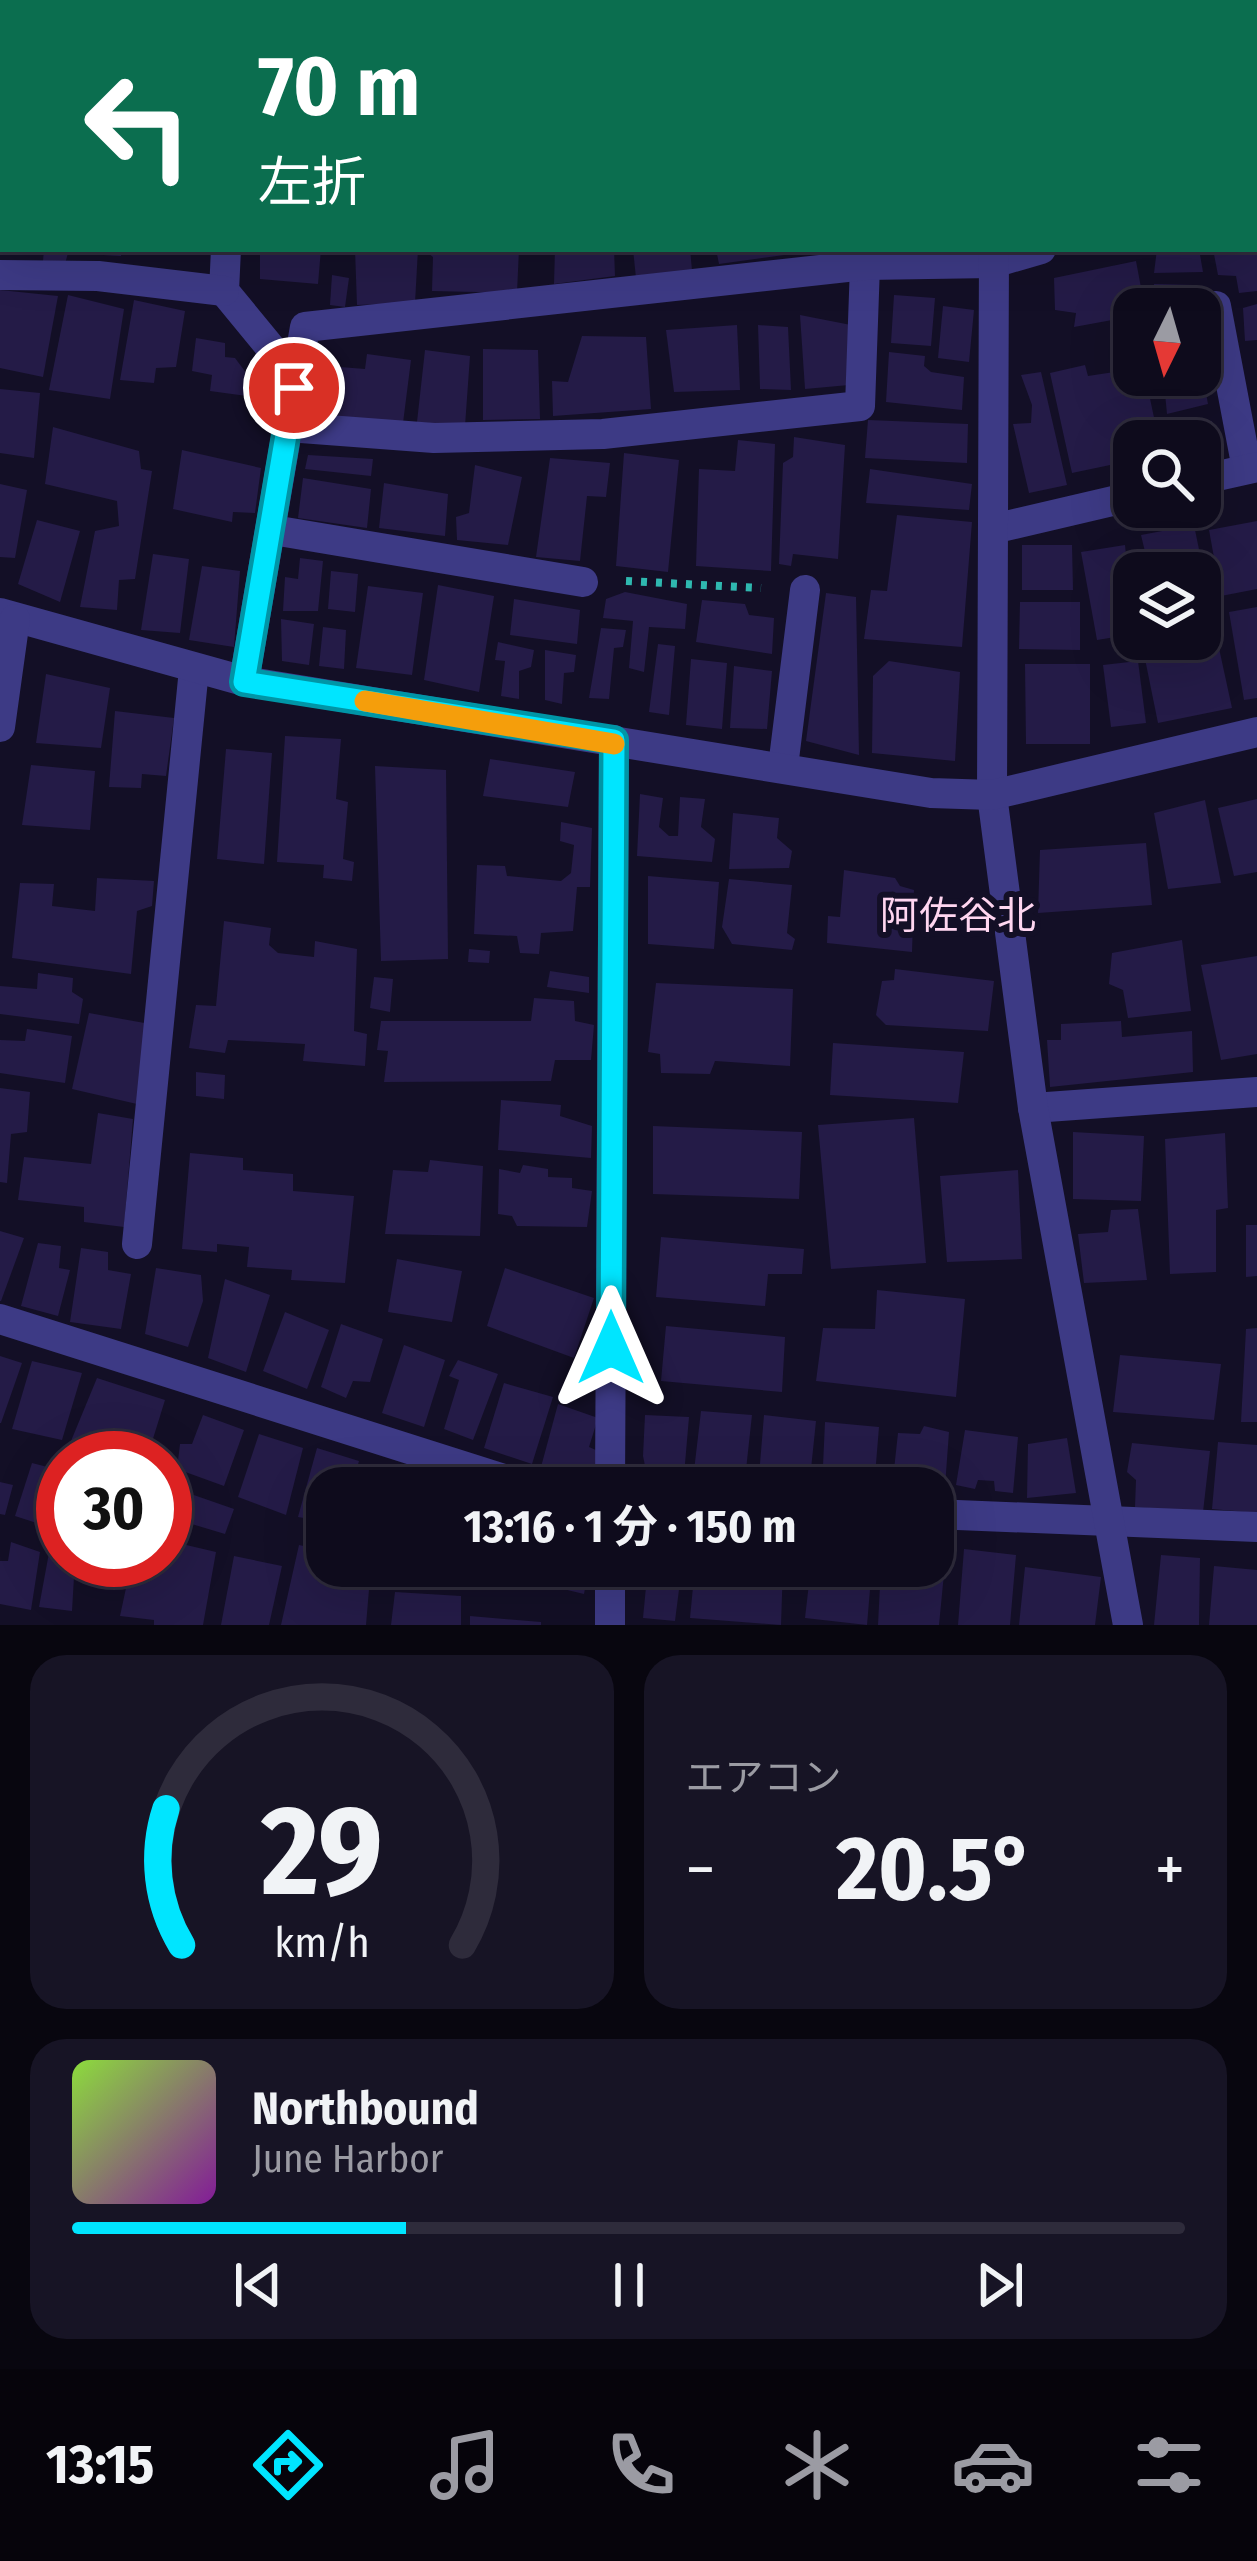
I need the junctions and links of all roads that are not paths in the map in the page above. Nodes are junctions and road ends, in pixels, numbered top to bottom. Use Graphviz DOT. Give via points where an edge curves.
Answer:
graph roads {
  1 [pos="226,252"];
  2 [pos="993,256"];
  3 [pos="865,265"];
  4 [pos="0,274"];
  5 [pos="224,291"];
  6 [pos="1221,328"];
  7 [pos="294,388"];
  8 [pos="288,427"];
  9 [pos="1252,468"];
  10 [pos="1221,475"];
  11 [pos="1113,501"];
  12 [pos="994,529"];
  13 [pos="273,530"];
  14 [pos="583,582"];
  15 [pos="805,590"];
  16 [pos="8,616"];
  17 [pos="194,669"];
  18 [pos="244,682"];
  19 [pos="0,727"];
  20 [pos="1257,732"];
  21 [pos="614,740"];
  22 [pos="783,767"];
  23 [pos="992,795"];
  24 [pos="1257,1092"];
  25 [pos="1034,1108"];
  26 [pos="137,1244"];
  27 [pos="0,1319"];
  28 [pos="466,1467"];
  29 [pos="610,1467"];
  30 [pos="954,1514"];
  31 [pos="1108,1517"];
  32 [pos="1257,1527"];
  33 [pos="610,1587"];
  34 [pos="610,1625"];
  35 [pos="1128,1625"];
  1 -- 5 [label="street"];
  2 -- 3 [label="street"];
  2 -- 12 [label="street"];
  3 -- 7 [label="street" via="305,327"];
  3 -- 8 [label="street" via="860,406 604,434 434,438"];
  4 -- 5 [label="street"];
  5 -- 7 [label="street"];
  6 -- 9 [label="street"];
  7 -- 8 [label="street"];
  8 -- 13 [label="street"];
  9 -- 10 [label="street"];
  11 -- 12 [label="street"];
  12 -- 23 [label="street"];
  13 -- 14 [label="street"];
  13 -- 18 [label="street"];
  15 -- 22 [label="street"];
  16 -- 17 [label="street"];
  16 -- 19 [label="street"];
  17 -- 18 [label="street"];
  17 -- 26 [label="street"];
  18 -- 21 [label="street"];
  20 -- 23 [label="street"];
  21 -- 22 [label="street"];
  21 -- 29 [label="street"];
  22 -- 23 [label="street" via="931,793"];
  23 -- 25 [label="street"];
  24 -- 25 [label="street"];
  25 -- 31 [label="street"];
  27 -- 28 [label="street"];
  30 -- 31 [label="street"];
  31 -- 32 [label="street"];
  31 -- 35 [label="street"];
  33 -- 34 [label="street"];
}
